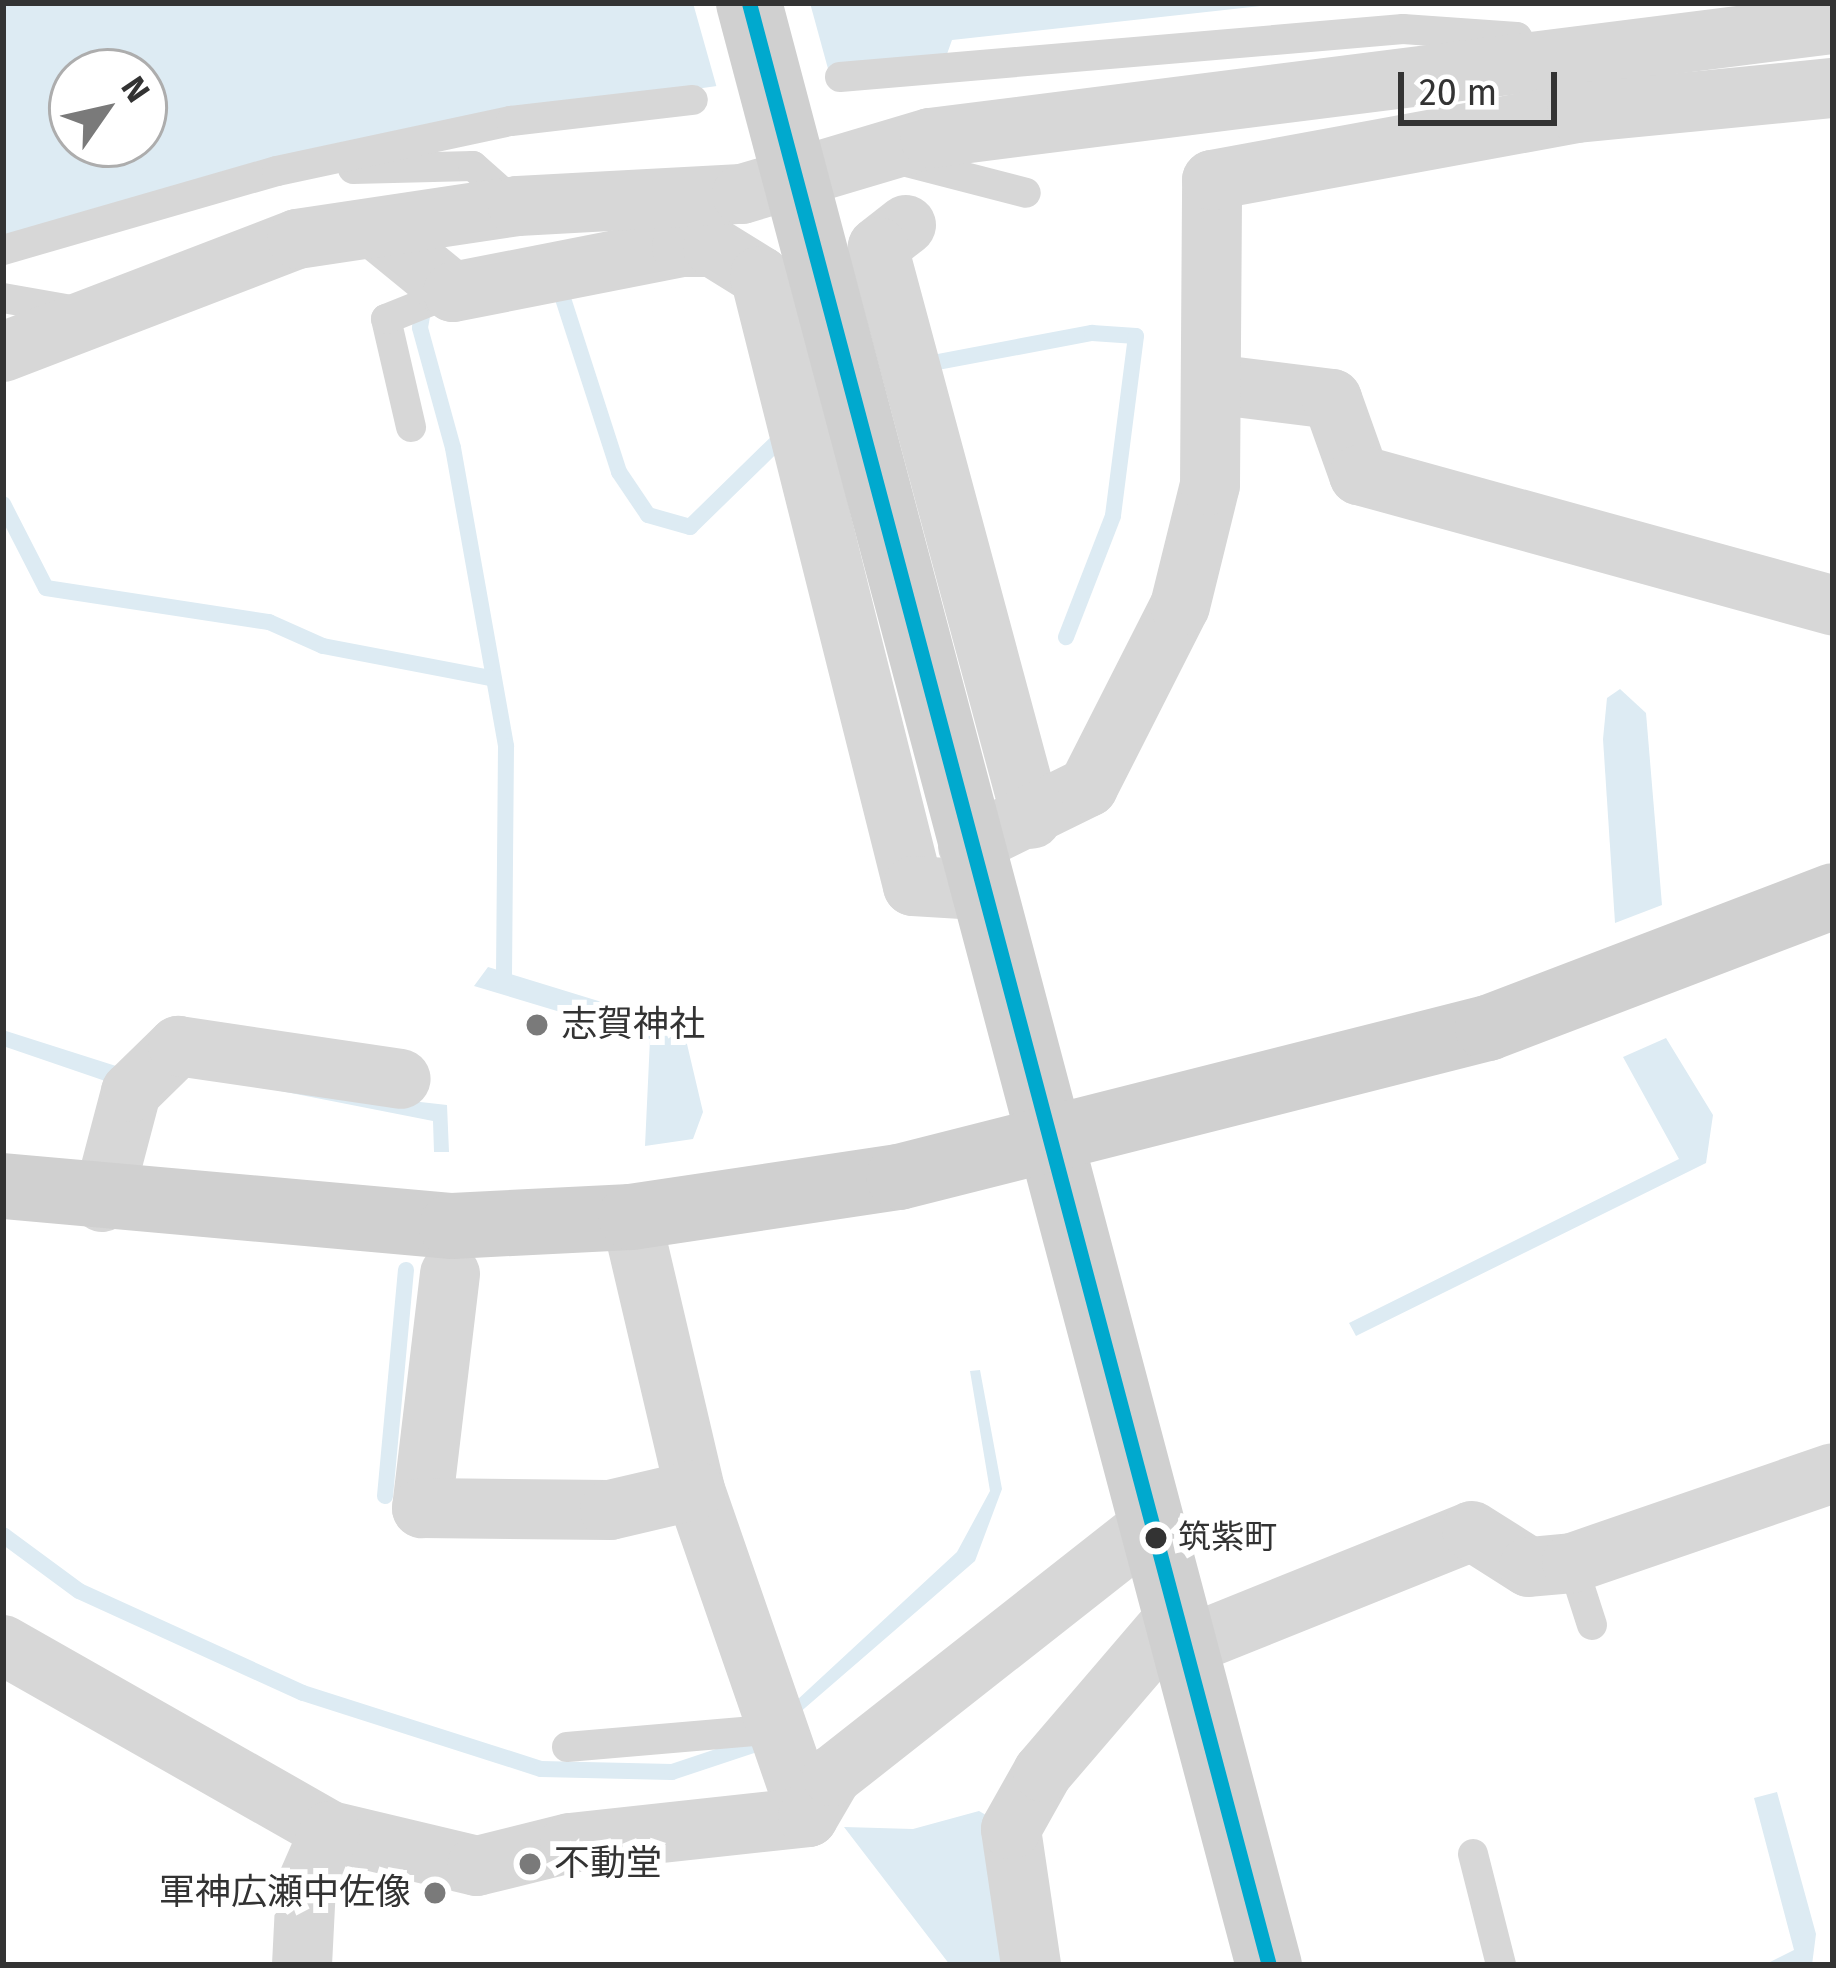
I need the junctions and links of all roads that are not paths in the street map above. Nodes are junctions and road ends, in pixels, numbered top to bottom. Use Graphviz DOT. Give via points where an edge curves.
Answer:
graph roads {
  1 [pos="749,3"];
  2 [pos="1833,24"];
  3 [pos="1530,58"];
  4 [pos="1429,69"];
  5 [pos="840,77"];
  6 [pos="1833,88"];
  7 [pos="693,100"];
  8 [pos="884,156"];
  9 [pos="790,164"];
  10 [pos="1270,164"];
  11 [pos="277,171"];
  12 [pos="1026,193"];
  13 [pos="518,206"];
  14 [pos="906,225"];
  15 [pos="382,235"];
  16 [pos="3,250"];
  17 [pos="453,292"];
  18 [pos="3,298"];
  19 [pos="100,315"];
  20 [pos="3,352"];
  21 [pos="1212,384"];
  22 [pos="411,427"];
  23 [pos="1833,605"];
  24 [pos="1032,818"];
  25 [pos="973,868"];
  26 [pos="1833,896"];
  27 [pos="401,1079"];
  28 [pos="1049,1139"];
  29 [pos="3,1186"];
  30 [pos="102,1202"];
  31 [pos="631,1217"];
  32 [pos="450,1274"];
  33 [pos="1833,1473"];
  34 [pos="695,1490"];
  35 [pos="1152,1524"];
  36 [pos="1572,1563"];
  37 [pos="1592,1624"];
  38 [pos="1180,1632"];
  39 [pos="3,1645"];
  40 [pos="777,1736"];
  41 [pos="567,1747"];
  42 [pos="808,1816"];
  43 [pos="330,1831"];
  44 [pos="1473,1854"];
  45 [pos="302,1965"];
  46 [pos="1031,1965"];
  47 [pos="1269,1965"];
  48 [pos="1501,1965"];
  1 -- 9 [label="main road"];
  2 -- 3 [label="street"];
  3 -- 4 [label="street"];
  3 -- 5 [label="lane" via="1517,37 1403,29"];
  4 -- 8 [label="street" via="929,138"];
  4 -- 10 [label="street"];
  6 -- 10 [label="street" via="1577,113"];
  7 -- 11 [label="lane" via="511,121"];
  8 -- 9 [label="street"];
  8 -- 12 [label="lane"];
  9 -- 13 [label="street"];
  9 -- 25 [label="main road"];
  10 -- 21 [label="street" via="1212,180"];
  11 -- 13 [label="lane" via="473,166"];
  11 -- 16 [label="lane"];
  13 -- 15 [label="street"];
  14 -- 24 [label="street" via="878,247"];
  15 -- 17 [label="street"];
  15 -- 19 [label="street" via="297,239"];
  17 -- 22 [label="lane" via="386,319"];
  17 -- 25 [label="street" via="682,247 713,247 760,276 913,886"];
  18 -- 19 [label="lane"];
  19 -- 20 [label="street"];
  21 -- 23 [label="street" via="1332,399 1360,475"];
  21 -- 24 [label="street" via="1210,485 1180,606 1088,787"];
  24 -- 25 [label="street"];
  25 -- 28 [label="main road"];
  26 -- 28 [label="main road" via="1488,1028"];
  27 -- 30 [label="street" via="178,1046 131,1092"];
  28 -- 31 [label="main road" via="898,1178"];
  28 -- 35 [label="main road"];
  29 -- 30 [label="main road"];
  30 -- 31 [label="main road" via="452,1226"];
  31 -- 34 [label="street"];
  32 -- 34 [label="street" via="422,1508 610,1510"];
  33 -- 36 [label="street"];
  34 -- 40 [label="street"];
  35 -- 38 [label="main road"];
  35 -- 42 [label="street" via="832,1776"];
  36 -- 37 [label="lane"];
  36 -- 38 [label="street" via="1529,1567 1472,1531"];
  38 -- 46 [label="street" via="1043,1772 1011,1829"];
  38 -- 47 [label="main road"];
  39 -- 43 [label="street"];
  40 -- 41 [label="lane"];
  40 -- 42 [label="street"];
  42 -- 43 [label="street" via="570,1843 477,1866"];
  43 -- 45 [label="street" via="306,1886"];
  44 -- 48 [label="lane"];
}
